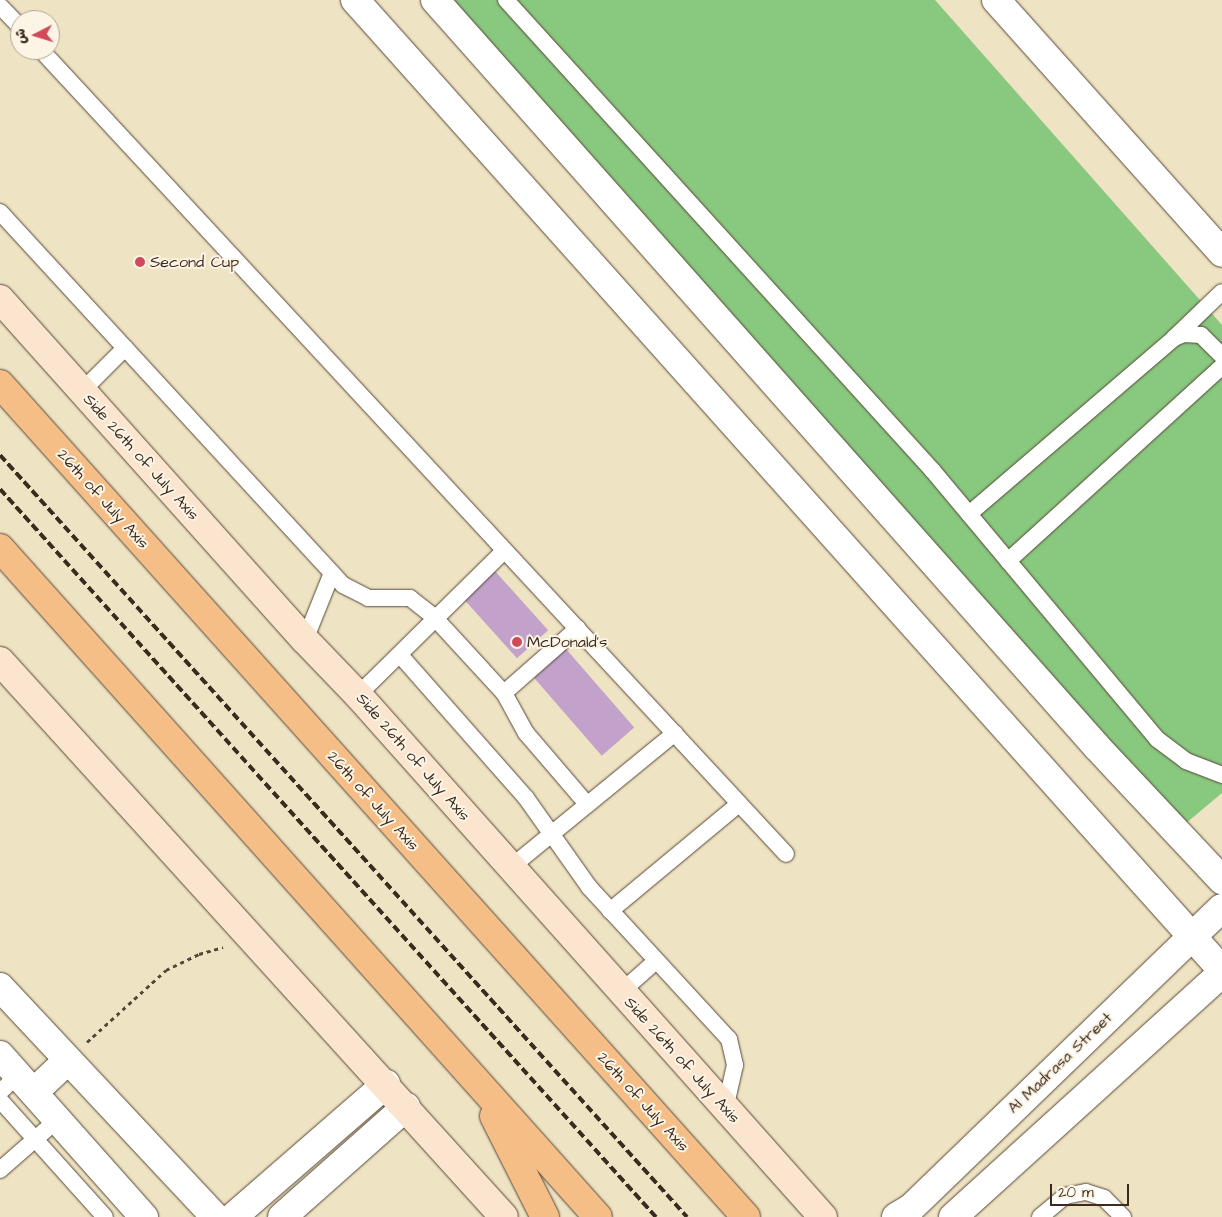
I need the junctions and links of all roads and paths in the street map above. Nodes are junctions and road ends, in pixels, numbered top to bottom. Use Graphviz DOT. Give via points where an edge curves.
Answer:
graph roads {
  1 [pos="355,0"];
  2 [pos="435,0"];
  3 [pos="506,0"];
  4 [pos="996,0"];
  5 [pos="0,6"];
  6 [pos="10,16"];
  7 [pos="50,60"];
  8 [pos="0,212"];
  9 [pos="1222,254"];
  10 [pos="1222,292"];
  11 [pos="0,300"];
  12 [pos="1174,338"];
  13 [pos="126,348"];
  14 [pos="1222,356"];
  15 [pos="1222,366"];
  16 [pos="0,384"];
  17 [pos="82,390"];
  18 [pos="969,514"];
  19 [pos="0,548"];
  20 [pos="504,551"];
  21 [pos="1008,561"];
  22 [pos="332,573"];
  23 [pos="434,617"];
  24 [pos="578,628"];
  25 [pos="305,640"];
  26 [pos="400,655"];
  27 [pos="0,661"];
  28 [pos="504,693"];
  29 [pos="358,695"];
  30 [pos="675,733"];
  31 [pos="1222,774"];
  32 [pos="586,803"];
  33 [pos="739,804"];
  34 [pos="550,834"];
  35 [pos="786,854"];
  36 [pos="510,868"];
  37 [pos="1222,880"];
  38 [pos="1222,908"];
  39 [pos="610,911"];
  40 [pos="1192,935"];
  41 [pos="250,939"];
  42 [pos="656,961"];
  43 [pos="1222,971"];
  44 [pos="0,987"];
  45 [pos="621,992"];
  46 [pos="0,1055"];
  47 [pos="67,1061"];
  48 [pos="386,1084"];
  49 [pos="478,1084"];
  50 [pos="17,1086"];
  51 [pos="0,1100"];
  52 [pos="406,1107"];
  53 [pos="725,1108"];
  54 [pos="58,1119"];
  55 [pos="36,1138"];
  56 [pos="0,1170"];
  57 [pos="104,1217"];
  58 [pos="144,1217"];
  59 [pos="215,1217"];
  60 [pos="233,1217"];
  61 [pos="282,1217"];
  62 [pos="504,1217"];
  63 [pos="545,1217"];
  64 [pos="598,1217"];
  65 [pos="746,1217"];
  66 [pos="822,1217"];
  67 [pos="896,1217"];
  68 [pos="953,1217"];
  69 [pos="1040,1217"];
  70 [pos="1123,1217"];
  1 -- 40 [label="street"];
  2 -- 37 [label="street" via="1097,746"];
  3 -- 18 [label="lane"];
  4 -- 9 [label="street"];
  5 -- 6 [label="lane"];
  7 -- 20 [label="lane"];
  8 -- 13 [label="lane"];
  10 -- 12 [label="lane"];
  11 -- 17 [label="main road, Side 26th of July Axis"];
  12 -- 14 [label="lane" via="1184,334 1201,335"];
  12 -- 18 [label="lane"];
  13 -- 17 [label="lane"];
  13 -- 22 [label="lane"];
  15 -- 21 [label="lane"];
  16 -- 65 [label="highway, 26th of July Axis"];
  17 -- 25 [label="main road, Side 26th of July Axis"];
  18 -- 21 [label="lane"];
  19 -- 49 [label="highway"];
  20 -- 23 [label="lane"];
  20 -- 24 [label="lane"];
  21 -- 31 [label="lane" via="1157,739 1186,761"];
  22 -- 23 [label="lane" via="359,595 384,600 410,598"];
  22 -- 25 [label="lane"];
  23 -- 26 [label="lane"];
  23 -- 28 [label="lane"];
  24 -- 28 [label="lane"];
  24 -- 30 [label="lane"];
  25 -- 29 [label="main road, Side 26th of July Axis"];
  26 -- 29 [label="lane"];
  26 -- 34 [label="lane" via="526,798"];
  27 -- 41 [label="main road"];
  28 -- 32 [label="lane" via="526,733"];
  29 -- 36 [label="main road, Side 26th of July Axis"];
  30 -- 32 [label="lane"];
  30 -- 33 [label="lane"];
  32 -- 34 [label="lane"];
  33 -- 35 [label="lane"];
  33 -- 39 [label="lane"];
  34 -- 36 [label="lane"];
  34 -- 39 [label="lane"];
  36 -- 45 [label="main road, Side 26th of July Axis"];
  38 -- 40 [label="street, Al Madrasa Street"];
  39 -- 42 [label="lane"];
  40 -- 43 [label="street"];
  40 -- 67 [label="street, Al Madrasa Street" via="911,1208"];
  41 -- 47 [label="path" via="199,954 166,970"];
  41 -- 48 [label="main road"];
  42 -- 45 [label="lane"];
  42 -- 53 [label="lane" via="729,1039 735,1066"];
  43 -- 68 [label="street"];
  44 -- 47 [label="street"];
  45 -- 53 [label="main road, Side 26th of July Axis"];
  46 -- 50 [label="street"];
  47 -- 50 [label="street"];
  47 -- 59 [label="street"];
  48 -- 52 [label="main road"];
  48 -- 60 [label="street"];
  49 -- 63 [label="highway"];
  49 -- 64 [label="highway"];
  50 -- 54 [label="street"];
  51 -- 55 [label="lane"];
  52 -- 61 [label="street"];
  52 -- 62 [label="main road"];
  53 -- 66 [label="main road, Side 26th of July Axis"];
  54 -- 55 [label="lane"];
  54 -- 58 [label="street"];
  55 -- 56 [label="lane"];
  55 -- 57 [label="lane"];
  69 -- 70 [label="lane" via="1065,1196 1086,1192 1104,1198"];
}
